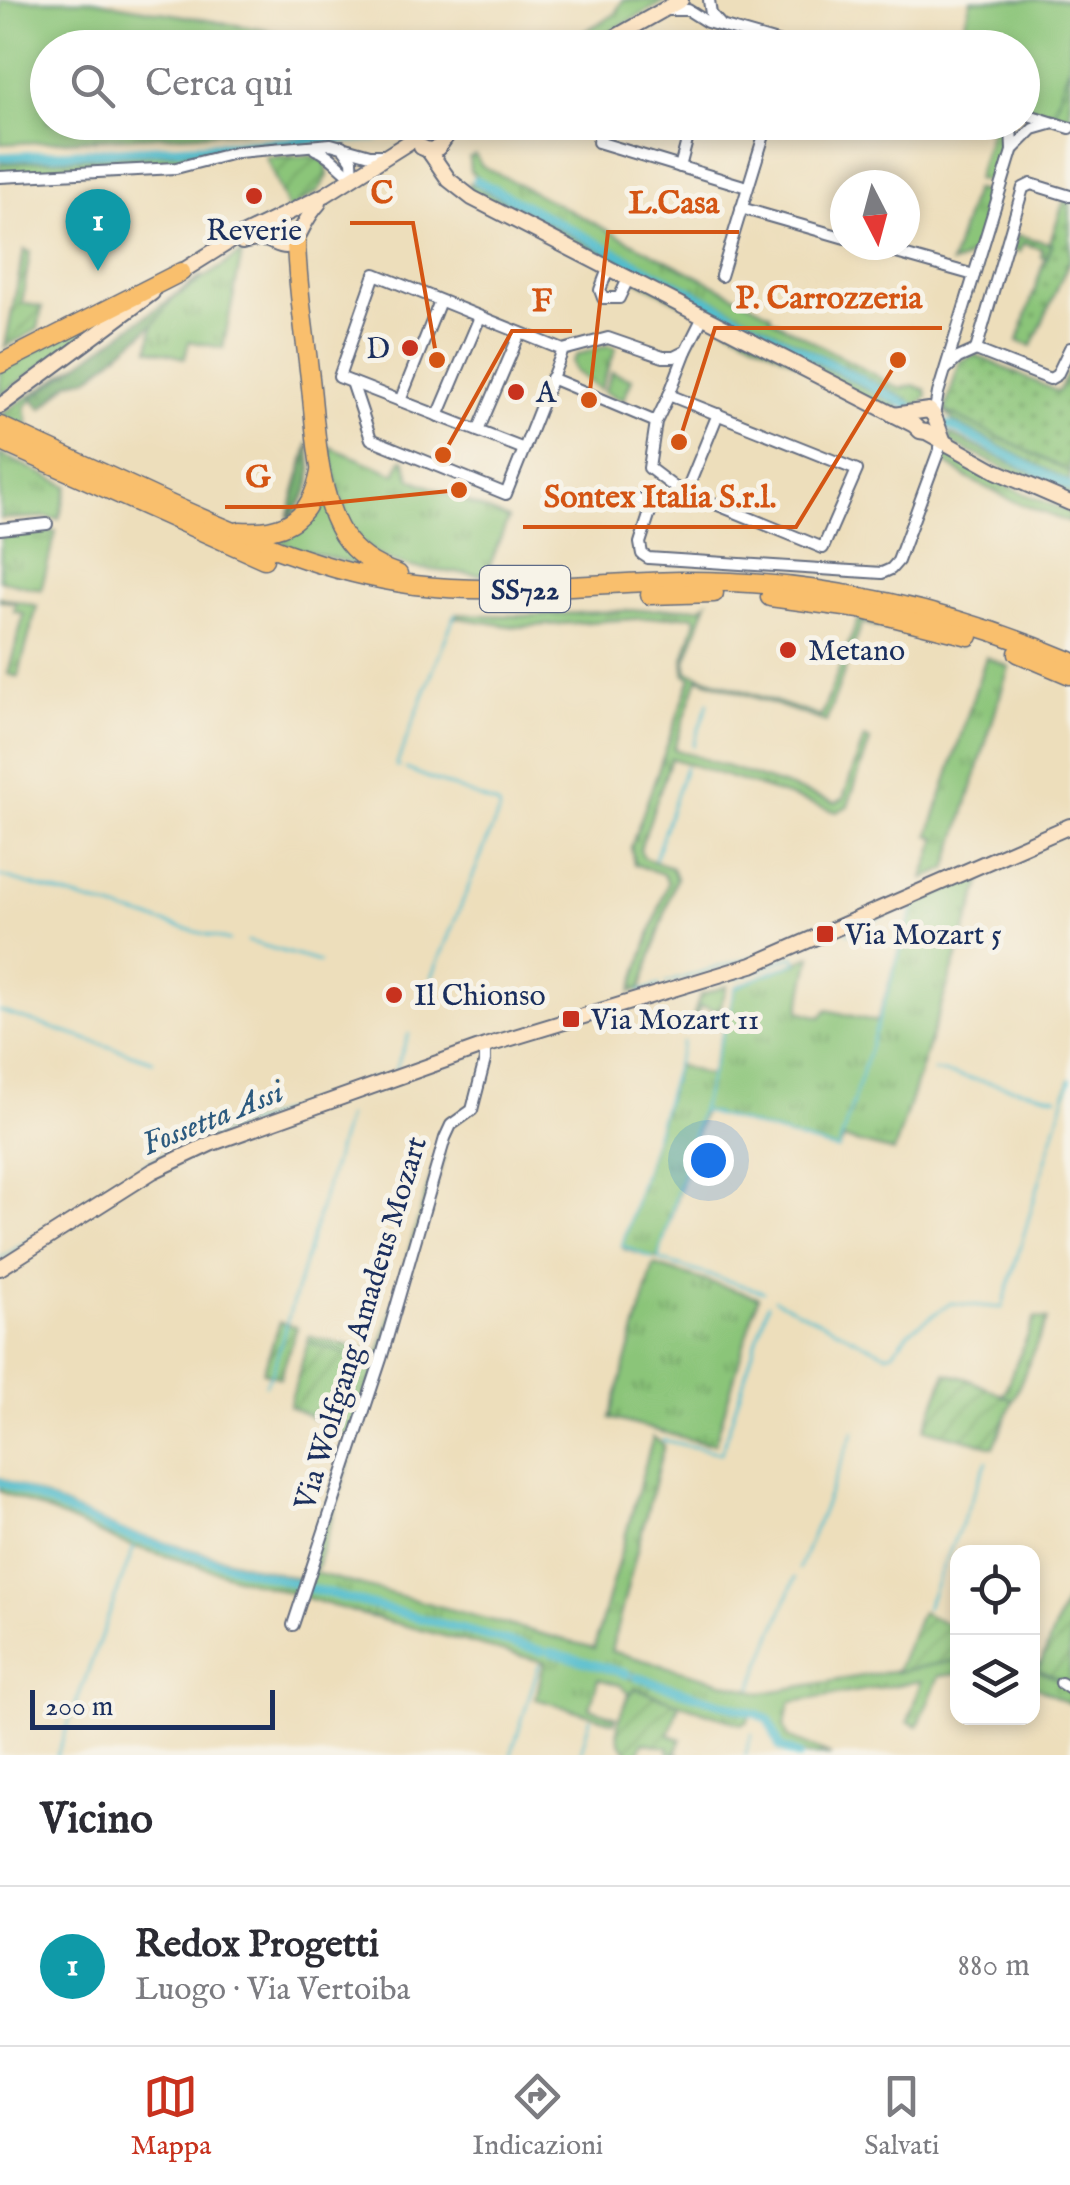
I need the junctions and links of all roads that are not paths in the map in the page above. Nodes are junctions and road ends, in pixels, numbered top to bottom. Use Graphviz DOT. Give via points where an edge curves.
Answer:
graph roads {
  1 [pos="709,0"];
  2 [pos="675,6"];
  3 [pos="721,25"];
  4 [pos="630,30"];
  5 [pos="737,30"];
  6 [pos="1040,118"];
  7 [pos="1054,123"];
  8 [pos="1040,127"];
  9 [pos="1070,128"];
  10 [pos="426,140"];
  11 [pos="429,140"];
  12 [pos="439,140"];
  13 [pos="599,140"];
  14 [pos="687,140"];
  15 [pos="762,140"];
  16 [pos="1012,140"];
  17 [pos="1020,140"];
  18 [pos="340,145"];
  19 [pos="312,148"];
  20 [pos="1012,152"];
  21 [pos="386,155"];
  22 [pos="334,161"];
  23 [pos="680,167"];
  24 [pos="358,174"];
  25 [pos="0,177"];
  26 [pos="747,188"];
  27 [pos="328,193"];
  28 [pos="1070,196"];
  29 [pos="741,208"];
  30 [pos="286,216"];
  31 [pos="270,224"];
  32 [pos="830,234"];
  33 [pos="287,239"];
  34 [pos="222,248"];
  35 [pos="919,260"];
  36 [pos="608,268"];
  37 [pos="181,272"];
  38 [pos="721,276"];
  39 [pos="974,276"];
  40 [pos="628,279"];
  41 [pos="440,301"];
  42 [pos="703,316"];
  43 [pos="480,317"];
  44 [pos="520,333"];
  45 [pos="956,336"];
  46 [pos="1070,348"];
  47 [pos="563,350"];
  48 [pos="976,350"];
  49 [pos="686,352"];
  50 [pos="0,364"];
  51 [pos="946,370"];
  52 [pos="551,378"];
  53 [pos="352,382"];
  54 [pos="669,395"];
  55 [pos="400,401"];
  56 [pos="2,405"];
  57 [pos="718,414"];
  58 [pos="438,416"];
  59 [pos="925,420"];
  60 [pos="656,422"];
  61 [pos="0,426"];
  62 [pos="478,432"];
  63 [pos="0,441"];
  64 [pos="943,442"];
  65 [pos="524,449"];
  66 [pos="321,466"];
  67 [pos="686,492"];
  68 [pos="636,498"];
  69 [pos="1070,503"];
  70 [pos="47,524"];
  71 [pos="0,528"];
  72 [pos="228,530"];
  73 [pos="477,589"];
  74 [pos="1070,661"];
  75 [pos="1070,675"];
  76 [pos="1070,826"];
  77 [pos="485,1046"];
  78 [pos="0,1268"];
  79 [pos="294,1625"];
  1 -- 3 [label="street"];
  2 -- 3 [label="street"];
  2 -- 4 [label="main road"];
  3 -- 5 [label="street"];
  6 -- 7 [label="street"];
  7 -- 8 [label="street"];
  7 -- 9 [label="street"];
  10 -- 21 [label="main road"];
  11 -- 24 [label="main road"];
  12 -- 36 [label="main road" via="464,192"];
  13 -- 23 [label="street"];
  14 -- 23 [label="street"];
  15 -- 26 [label="street"];
  16 -- 20 [label="street"];
  17 -- 20 [label="street"];
  18 -- 19 [label="street"];
  18 -- 21 [label="street"];
  18 -- 22 [label="street"];
  18 -- 24 [label="street"];
  19 -- 22 [label="street"];
  19 -- 25 [label="street" via="238,152 176,168"];
  20 -- 39 [label="street"];
  21 -- 24 [label="main road"];
  22 -- 24 [label="street"];
  22 -- 27 [label="street"];
  23 -- 26 [label="street"];
  24 -- 27 [label="main road"];
  26 -- 29 [label="street"];
  27 -- 30 [label="main road"];
  27 -- 33 [label="main road"];
  28 -- 48 [label="street" via="1031,184 1023,188"];
  29 -- 32 [label="street"];
  29 -- 38 [label="street"];
  30 -- 31 [label="main road"];
  30 -- 33 [label="main road" via="294,221"];
  31 -- 33 [label="main road" via="268,232"];
  31 -- 34 [label="main road"];
  33 -- 34 [label="main road" via="256,238"];
  33 -- 66 [label="highway, SS722" via="298,275"];
  34 -- 37 [label="main road"];
  35 -- 39 [label="street"];
  36 -- 40 [label="main road"];
  36 -- 40 [label="street" via="600,290 604,298 619,298"];
  37 -- 50 [label="highway"];
  37 -- 56 [label="main road"];
  39 -- 45 [label="street"];
  40 -- 42 [label="main road"];
  41 -- 43 [label="street"];
  41 -- 53 [label="street" via="375,274 338,377"];
  41 -- 55 [label="street"];
  42 -- 49 [label="street"];
  42 -- 59 [label="main road" via="892,416"];
  43 -- 44 [label="street"];
  43 -- 58 [label="street"];
  44 -- 47 [label="street"];
  44 -- 62 [label="street"];
  45 -- 48 [label="street"];
  45 -- 51 [label="street"];
  46 -- 48 [label="street" via="1050,379"];
  47 -- 49 [label="street" via="604,338 663,358"];
  47 -- 52 [label="street"];
  48 -- 51 [label="street"];
  49 -- 54 [label="street"];
  51 -- 59 [label="street"];
  52 -- 60 [label="street"];
  52 -- 65 [label="street"];
  53 -- 55 [label="street"];
  53 -- 65 [label="street" via="371,440 506,494"];
  54 -- 57 [label="street"];
  54 -- 60 [label="street"];
  55 -- 58 [label="street"];
  57 -- 67 [label="street"];
  57 -- 67 [label="street" via="857,470 823,548"];
  58 -- 62 [label="street"];
  59 -- 64 [label="main road"];
  60 -- 67 [label="street" via="649,468"];
  61 -- 72 [label="highway, SS722"];
  62 -- 65 [label="street"];
  63 -- 75 [label="highway, SS722" via="253,555 350,586 471,601 677,594 781,598 910,619"];
  64 -- 68 [label="street" via="898,561 882,573 648,558 640,543 651,510"];
  64 -- 69 [label="main road"];
  66 -- 72 [label="highway, SS722" via="308,508 292,522 276,530"];
  66 -- 73 [label="highway, SS722" via="337,522 359,553 392,572"];
  70 -- 71 [label="street"];
  72 -- 73 [label="highway, SS722" via="352,574"];
  73 -- 74 [label="highway, SS722" via="677,581 806,588 943,615"];
  76 -- 77 [label="main road" via="752,966"];
  77 -- 78 [label="main road" via="192,1152"];
  77 -- 79 [label="street, Via Wolfgang Amadeus Mozart" via="472,1110 450,1124 445,1138"];
}
